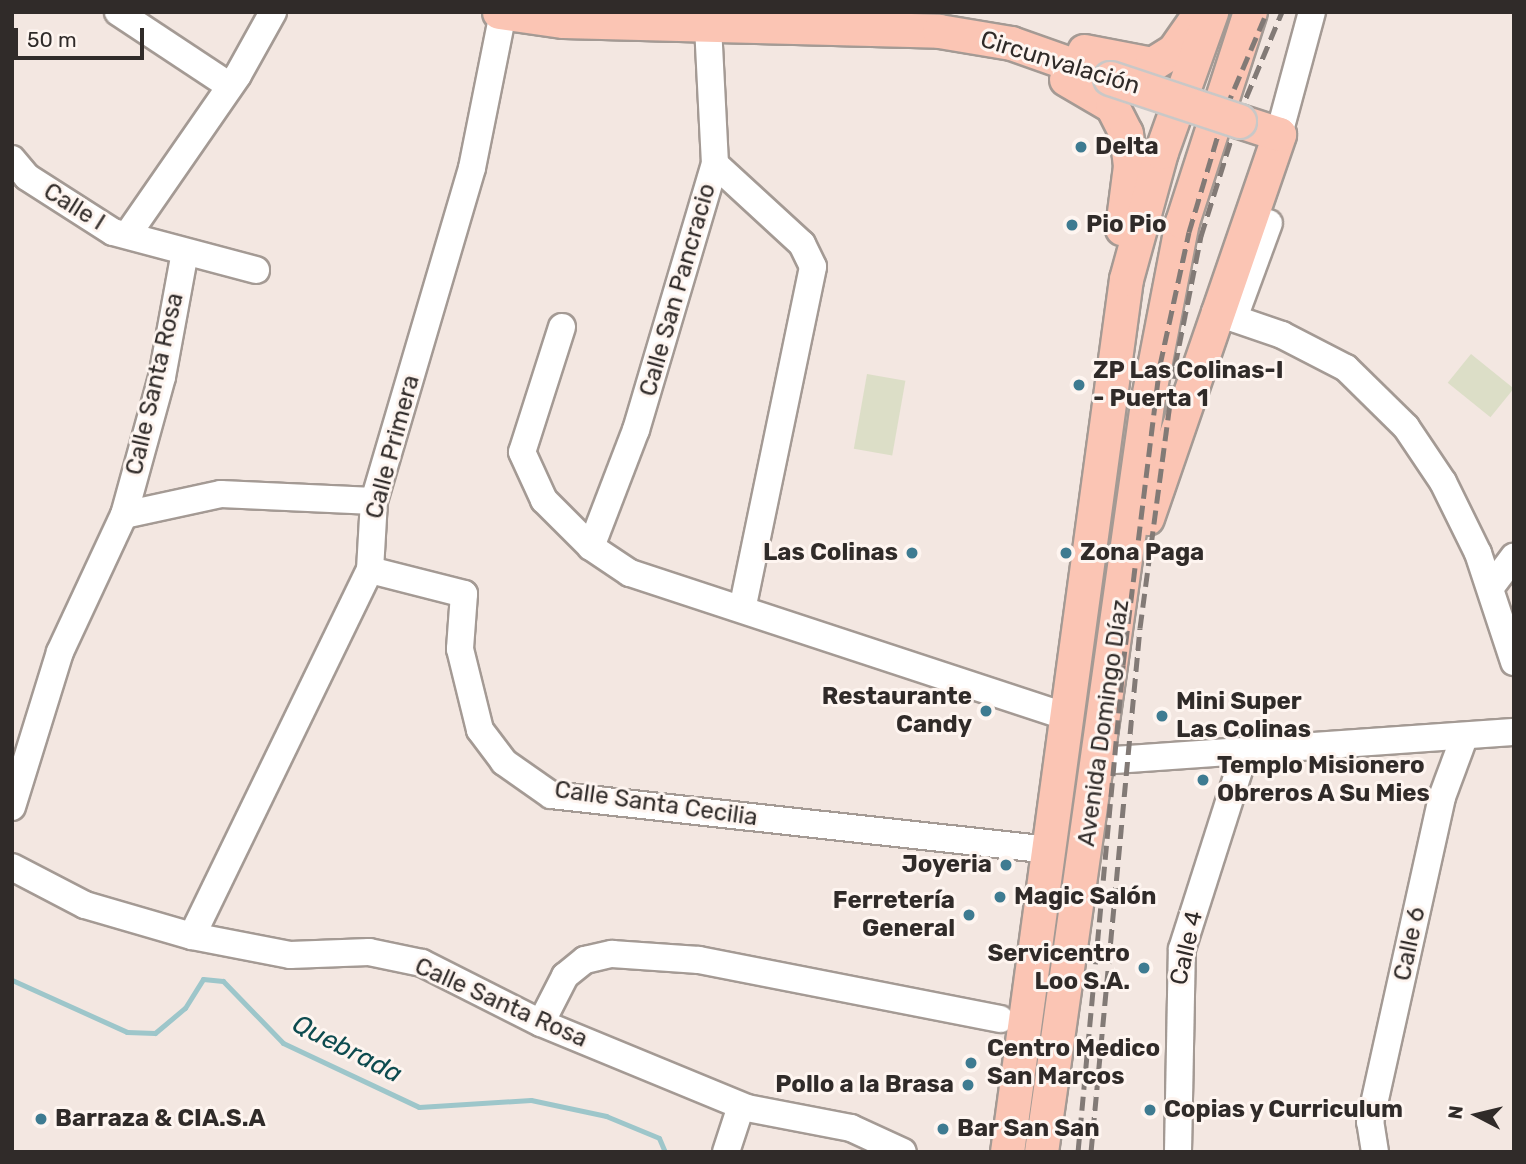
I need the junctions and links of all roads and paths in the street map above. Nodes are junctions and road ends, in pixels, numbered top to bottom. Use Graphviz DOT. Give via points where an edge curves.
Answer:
graph roads {
  1 [pos="118,12"];
  2 [pos="273,12"];
  3 [pos="1198,12"];
  4 [pos="1211,12"];
  5 [pos="1250,12"];
  6 [pos="1312,12"];
  7 [pos="501,13"];
  8 [pos="875,15"];
  9 [pos="708,24"];
  10 [pos="782,25"];
  11 [pos="230,86"];
  12 [pos="1279,134"];
  13 [pos="12,159"];
  14 [pos="715,164"];
  15 [pos="1269,223"];
  16 [pos="128,234"];
  17 [pos="184,252"];
  18 [pos="256,270"];
  19 [pos="1126,279"];
  20 [pos="1224,315"];
  21 [pos="562,327"];
  22 [pos="374,501"];
  23 [pos="124,515"];
  24 [pos="591,547"];
  25 [pos="1514,557"];
  26 [pos="370,570"];
  27 [pos="1491,587"];
  28 [pos="1119,608"];
  29 [pos="742,609"];
  30 [pos="1514,662"];
  31 [pos="1068,717"];
  32 [pos="1514,732"];
  33 [pos="1464,738"];
  34 [pos="1245,751"];
  35 [pos="1099,761"];
  36 [pos="12,807"];
  37 [pos="1050,850"];
  38 [pos="12,867"];
  39 [pos="192,936"];
  40 [pos="1000,1019"];
  41 [pos="541,1023"];
  42 [pos="741,1106"];
  43 [pos="1010,1111"];
  44 [pos="1047,1118"];
  45 [pos="726,1152"];
  46 [pos="903,1152"];
  47 [pos="997,1152"];
  48 [pos="1007,1152"];
  49 [pos="1041,1152"];
  50 [pos="1052,1152"];
  51 [pos="1178,1152"];
  52 [pos="1375,1152"];
  1 -- 11 [label="street"];
  2 -- 11 [label="street"];
  3 -- 8 [label="main road" via="1174,50 1136,66 995,23"];
  4 -- 19 [label="main road, Avenida Domingo Díaz" via="1161,152"];
  5 -- 28 [label="main road, Avenida Domingo Díaz" via="1182,222 1147,403"];
  6 -- 12 [label="street"];
  7 -- 9 [label="main road, Circunvalación"];
  7 -- 22 [label="street, Calle Primera" via="472,168"];
  8 -- 10 [label="main road"];
  9 -- 10 [label="main road, Circunvalación"];
  9 -- 14 [label="street, Calle San Pancracio"];
  10 -- 12 [label="main road, Circunvalación, bridge" via="985,38"];
  10 -- 19 [label="main road" via="846,39 974,50 1042,68 1100,96 1120,118 1128,146 1120,254"];
  11 -- 16 [label="street"];
  12 -- 20 [label="main road"];
  13 -- 16 [label="street, Calle I" via="67,205"];
  14 -- 24 [label="street, Calle San Pancracio" via="636,430"];
  14 -- 29 [label="street" via="802,244 813,267"];
  15 -- 20 [label="street"];
  16 -- 17 [label="street, Calle I"];
  17 -- 18 [label="street, Calle I"];
  17 -- 23 [label="street, Calle Santa Rosa" via="162,377"];
  19 -- 31 [label="main road, Avenida Domingo Díaz"];
  20 -- 27 [label="street" via="1323,354 1366,384 1406,427 1443,482"];
  20 -- 28 [label="main road"];
  21 -- 24 [label="street" via="522,452 544,500"];
  22 -- 23 [label="street, Calle Santa Rosa" via="220,494"];
  22 -- 26 [label="street, Calle Primera"];
  23 -- 36 [label="street, Calle Santa Rosa" via="60,652"];
  24 -- 29 [label="street" via="630,573"];
  25 -- 27 [label="street"];
  26 -- 37 [label="street, Calle Santa Cecilia" via="464,594 460,649 480,730 505,762 551,795"];
  26 -- 39 [label="street, Calle Primera"];
  27 -- 30 [label="street"];
  28 -- 35 [label="main road, Avenida Domingo Díaz"];
  29 -- 31 [label="street" via="908,669"];
  31 -- 37 [label="main road, Avenida Domingo Díaz"];
  32 -- 33 [label="street"];
  33 -- 34 [label="street"];
  33 -- 52 [label="street, Calle 6" via="1442,797 1370,1122"];
  34 -- 35 [label="street"];
  34 -- 51 [label="street, Calle 4" via="1182,949"];
  35 -- 44 [label="main road, Avenida Domingo Díaz"];
  37 -- 43 [label="main road, Avenida Domingo Díaz"];
  38 -- 39 [label="street, Calle Santa Rosa" via="85,905"];
  39 -- 41 [label="street, Calle Santa Rosa" via="290,955 369,952 422,963"];
  40 -- 41 [label="street" via="699,960 612,954 585,960 565,976"];
  41 -- 42 [label="street, Calle Santa Rosa"];
  42 -- 45 [label="street"];
  42 -- 46 [label="street, Calle Santa Rosa" via="850,1128"];
  43 -- 47 [label="main road"];
  43 -- 48 [label="main road, Avenida Domingo Díaz"];
  44 -- 49 [label="main road, Avenida Domingo Díaz"];
  44 -- 50 [label="main road"];
}
